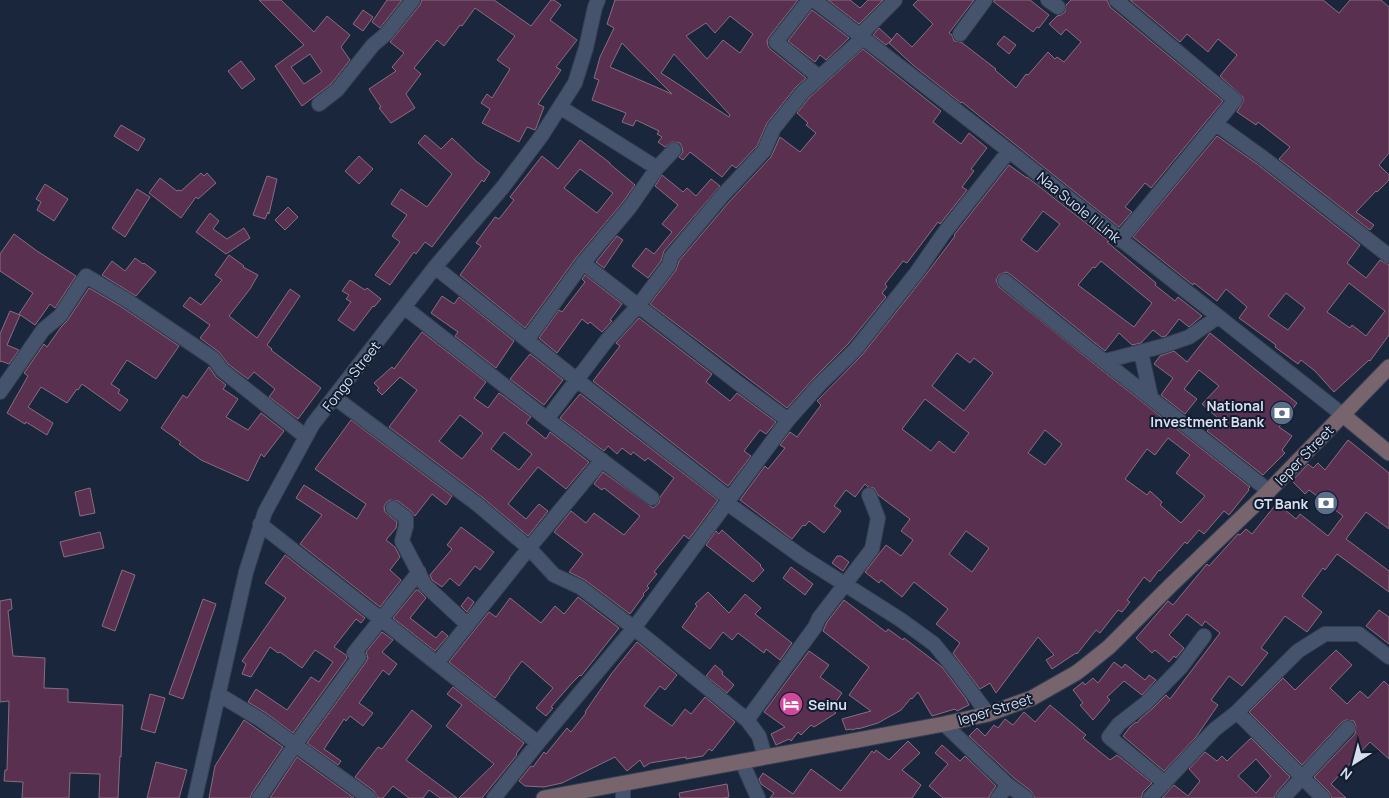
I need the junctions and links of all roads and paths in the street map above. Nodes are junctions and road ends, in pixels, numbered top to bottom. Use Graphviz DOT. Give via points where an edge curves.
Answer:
graph roads {
  1 [pos="413,0"];
  2 [pos="598,0"];
  3 [pos="809,0"];
  4 [pos="814,0"];
  5 [pos="895,0"];
  6 [pos="985,0"];
  7 [pos="1116,0"];
  8 [pos="960,34"];
  9 [pos="861,37"];
  10 [pos="819,78"];
  11 [pos="319,104"];
  12 [pos="560,107"];
  13 [pos="1216,124"];
  14 [pos="674,150"];
  15 [pos="1009,151"];
  16 [pos="657,168"];
  17 [pos="1120,240"];
  18 [pos="1389,256"];
  19 [pos="583,263"];
  20 [pos="435,267"];
  21 [pos="1005,281"];
  22 [pos="638,306"];
  23 [pos="404,307"];
  24 [pos="1218,317"];
  25 [pos="527,340"];
  26 [pos="1141,352"];
  27 [pos="1105,361"];
  28 [pos="1389,367"];
  29 [pos="578,380"];
  30 [pos="0,392"];
  31 [pos="334,397"];
  32 [pos="1151,398"];
  33 [pos="1343,416"];
  34 [pos="547,419"];
  35 [pos="788,420"];
  36 [pos="306,437"];
  37 [pos="1389,453"];
  38 [pos="602,460"];
  39 [pos="1269,491"];
  40 [pos="869,495"];
  41 [pos="652,498"];
  42 [pos="728,501"];
  43 [pos="393,508"];
  44 [pos="260,524"];
  45 [pos="529,548"];
  46 [pos="419,572"];
  47 [pos="844,584"];
  48 [pos="381,619"];
  49 [pos="468,625"];
  50 [pos="634,628"];
  51 [pos="1204,636"];
  52 [pos="1389,657"];
  53 [pos="437,663"];
  54 [pos="218,694"];
  55 [pos="1237,712"];
  56 [pos="988,714"];
  57 [pos="747,720"];
  58 [pos="944,724"];
  59 [pos="1348,728"];
  60 [pos="538,743"];
  61 [pos="295,745"];
  62 [pos="765,757"];
  63 [pos="742,762"];
  64 [pos="1303,776"];
  65 [pos="1165,783"];
  66 [pos="1008,785"];
  67 [pos="623,791"];
  68 [pos="563,796"];
  69 [pos="195,798"];
  70 [pos="258,798"];
  71 [pos="369,798"];
  72 [pos="494,798"];
  73 [pos="544,798"];
  74 [pos="758,798"];
  75 [pos="998,798"];
  76 [pos="1026,798"];
  77 [pos="1150,798"];
  78 [pos="1282,798"];
  79 [pos="1323,798"];
  1 -- 11 [label="street" via="337,90"];
  2 -- 12 [label="street, Fongo Street" via="575,83"];
  3 -- 10 [label="street" via="776,42"];
  4 -- 9 [label="street, Naa Suole II Link"];
  5 -- 9 [label="street"];
  6 -- 8 [label="street"];
  7 -- 13 [label="street" via="1235,100"];
  9 -- 10 [label="street"];
  9 -- 15 [label="street, Naa Suole II Link"];
  10 -- 22 [label="street" via="803,92 774,128 764,151 671,257 669,265"];
  12 -- 16 [label="street"];
  12 -- 20 [label="street, Fongo Street" via="503,186"];
  13 -- 17 [label="street"];
  13 -- 18 [label="street"];
  14 -- 16 [label="street"];
  15 -- 17 [label="street, Naa Suole II Link"];
  15 -- 35 [label="street" via="857,347"];
  16 -- 19 [label="street" via="630,207"];
  17 -- 24 [label="street, Naa Suole II Link"];
  19 -- 22 [label="street"];
  19 -- 25 [label="street"];
  20 -- 23 [label="street, Fongo Street"];
  20 -- 25 [label="street"];
  21 -- 27 [label="street"];
  22 -- 29 [label="street" via="607,340"];
  22 -- 35 [label="street"];
  23 -- 31 [label="street, Fongo Street"];
  23 -- 34 [label="street"];
  24 -- 26 [label="street" via="1189,336"];
  24 -- 33 [label="street, Naa Suole II Link"];
  25 -- 29 [label="street"];
  26 -- 27 [label="street"];
  26 -- 32 [label="street"];
  27 -- 32 [label="street"];
  28 -- 33 [label="street, Ieper Street"];
  29 -- 34 [label="street"];
  29 -- 42 [label="street"];
  30 -- 36 [label="street" via="43,330 60,316 86,276 214,359 222,370"];
  31 -- 36 [label="street, Fongo Street"];
  31 -- 45 [label="street" via="477,504"];
  32 -- 39 [label="street"];
  33 -- 37 [label="street"];
  33 -- 39 [label="street, Ieper Street"];
  34 -- 38 [label="street"];
  35 -- 42 [label="street"];
  36 -- 44 [label="street, Fongo Street"];
  38 -- 41 [label="street"];
  38 -- 45 [label="street"];
  39 -- 56 [label="street, Ieper Street" via="1109,647 1076,674 1032,698"];
  40 -- 47 [label="street" via="878,518 872,549"];
  42 -- 47 [label="street"];
  42 -- 50 [label="street"];
  43 -- 46 [label="street" via="406,518 402,541"];
  44 -- 48 [label="street"];
  44 -- 54 [label="street, Fongo Street"];
  45 -- 49 [label="street"];
  45 -- 50 [label="street" via="554,575 580,587"];
  46 -- 48 [label="street"];
  46 -- 49 [label="street" via="425,586"];
  47 -- 56 [label="street" via="934,644"];
  47 -- 57 [label="street"];
  48 -- 53 [label="street"];
  48 -- 61 [label="street" via="354,653 359,657"];
  49 -- 53 [label="street"];
  50 -- 57 [label="street"];
  50 -- 60 [label="street"];
  51 -- 65 [label="street" via="1181,667 1109,737"];
  52 -- 55 [label="street" via="1359,634 1324,634 1298,651"];
  53 -- 60 [label="street"];
  54 -- 61 [label="street"];
  54 -- 69 [label="street, Fongo Street"];
  55 -- 64 [label="street"];
  55 -- 65 [label="street" via="1214,730"];
  56 -- 58 [label="street, Ieper Street"];
  57 -- 62 [label="street" via="759,736"];
  58 -- 62 [label="street, Ieper Street"];
  58 -- 66 [label="street"];
  59 -- 64 [label="street"];
  60 -- 72 [label="street"];
  61 -- 70 [label="street"];
  61 -- 71 [label="street"];
  62 -- 63 [label="street, Ieper Street"];
  63 -- 67 [label="street, Ieper Street"];
  63 -- 74 [label="street"];
  64 -- 78 [label="street"];
  64 -- 79 [label="street"];
  65 -- 77 [label="street"];
  66 -- 75 [label="street"];
  66 -- 76 [label="street"];
  67 -- 68 [label="street, Ieper Street"];
  68 -- 73 [label="street, Ieper Street"];
}
